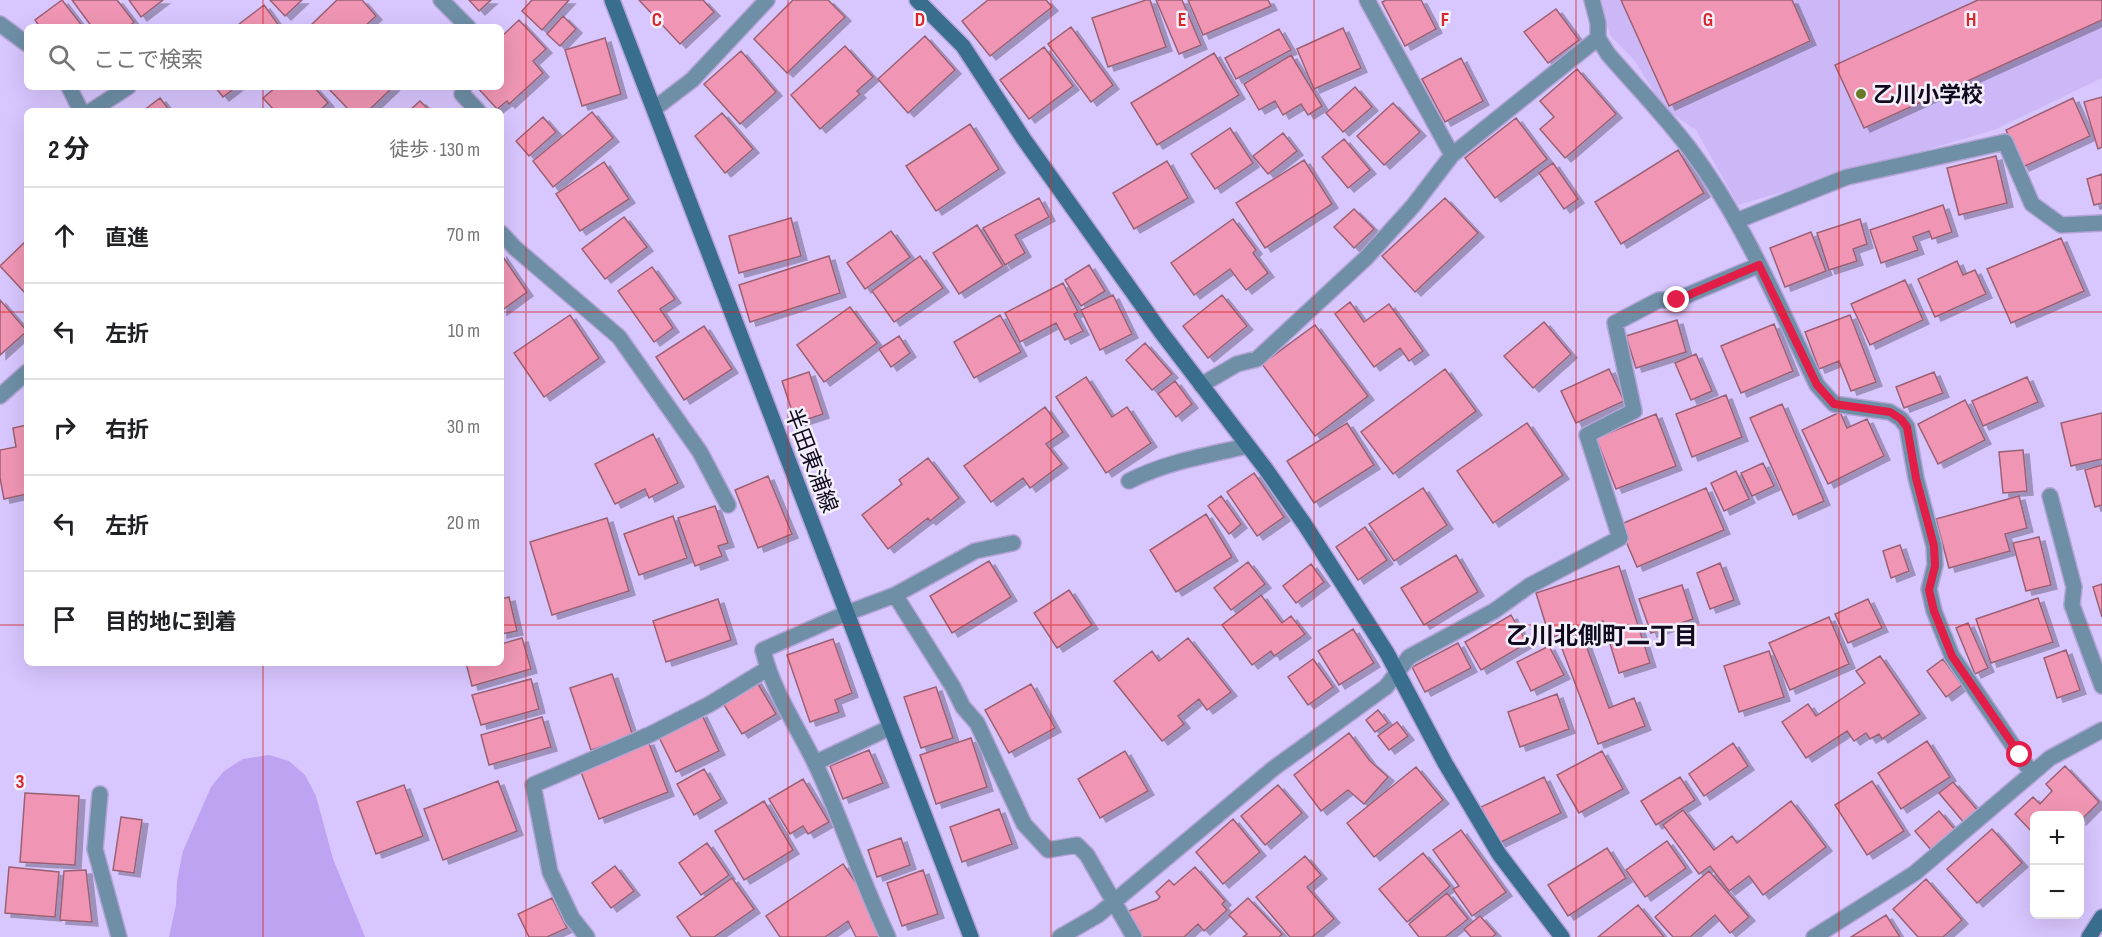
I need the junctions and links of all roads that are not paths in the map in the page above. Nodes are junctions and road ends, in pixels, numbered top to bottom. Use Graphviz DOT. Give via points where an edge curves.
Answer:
graph roads {
  1 [pos="441,0"];
  2 [pos="612,0"];
  3 [pos="767,0"];
  4 [pos="917,0"];
  5 [pos="1367,0"];
  6 [pos="1592,0"];
  7 [pos="0,24"];
  8 [pos="465,24"];
  9 [pos="1598,38"];
  10 [pos="24,42"];
  11 [pos="70,90"];
  12 [pos="123,90"];
  13 [pos="463,90"];
  14 [pos="80,108"];
  15 [pos="96,108"];
  16 [pos="475,108"];
  17 [pos="654,109"];
  18 [pos="1452,155"];
  19 [pos="1736,221"];
  20 [pos="2102,223"];
  21 [pos="504,236"];
  22 [pos="1759,265"];
  23 [pos="24,375"];
  24 [pos="1202,385"];
  25 [pos="0,396"];
  26 [pos="1248,446"];
  27 [pos="1129,481"];
  28 [pos="2050,496"];
  29 [pos="728,505"];
  30 [pos="1013,543"];
  31 [pos="895,595"];
  32 [pos="847,613"];
  33 [pos="767,669"];
  34 [pos="1396,672"];
  35 [pos="2102,686"];
  36 [pos="889,728"];
  37 [pos="2102,730"];
  38 [pos="815,763"];
  39 [pos="2031,772"];
  40 [pos="100,794"];
  41 [pos="1114,901"];
  42 [pos="2102,917"];
  43 [pos="119,937"];
  44 [pos="587,937"];
  45 [pos="888,937"];
  46 [pos="970,937"];
  47 [pos="1060,937"];
  48 [pos="1134,937"];
  49 [pos="1562,937"];
  50 [pos="1814,937"];
  51 [pos="2090,937"];
  1 -- 8 [label="street"];
  2 -- 17 [label="street, 半田東浦線"];
  3 -- 17 [label="street" via="692,80"];
  4 -- 24 [label="street" via="963,46 1023,138"];
  5 -- 18 [label="street"];
  6 -- 9 [label="street"];
  7 -- 10 [label="street"];
  9 -- 18 [label="street"];
  9 -- 19 [label="street" via="1689,147"];
  11 -- 14 [label="street"];
  12 -- 15 [label="street"];
  13 -- 16 [label="street" via="462,94"];
  17 -- 32 [label="street, 半田東浦線"];
  18 -- 24 [label="street" via="1366,258 1257,359 1237,364"];
  19 -- 20 [label="street" via="1847,177 2005,142 2032,204 2061,225"];
  19 -- 22 [label="street"];
  21 -- 29 [label="street" via="619,337 700,452"];
  22 -- 34 [label="street" via="1677,300 1659,300 1615,323 1634,411 1587,435 1620,538 1409,657"];
  22 -- 39 [label="street" via="1817,385 1834,404 1890,412 1907,427 1934,546 1935,566 1929,590 1938,622 1952,656"];
  23 -- 25 [label="street"];
  24 -- 26 [label="street"];
  26 -- 27 [label="street" via="1147,471"];
  26 -- 34 [label="street" via="1305,525"];
  28 -- 35 [label="street" via="2074,587 2072,604"];
  30 -- 31 [label="street" via="975,551"];
  31 -- 32 [label="street"];
  31 -- 41 [label="street" via="963,707 977,723 1024,824 1048,850 1077,845"];
  32 -- 33 [label="street" via="763,650"];
  32 -- 36 [label="street, 半田東浦線"];
  33 -- 38 [label="street"];
  33 -- 44 [label="street" via="651,734 533,785 550,872 572,918"];
  34 -- 41 [label="street" via="1386,687 1274,768"];
  34 -- 49 [label="street" via="1499,854"];
  36 -- 38 [label="street"];
  36 -- 46 [label="street, 半田東浦線"];
  37 -- 39 [label="street"];
  38 -- 45 [label="street"];
  39 -- 50 [label="street" via="1914,873"];
  40 -- 43 [label="street" via="95,849"];
  41 -- 47 [label="street"];
  41 -- 48 [label="street"];
  42 -- 51 [label="street"];
}
